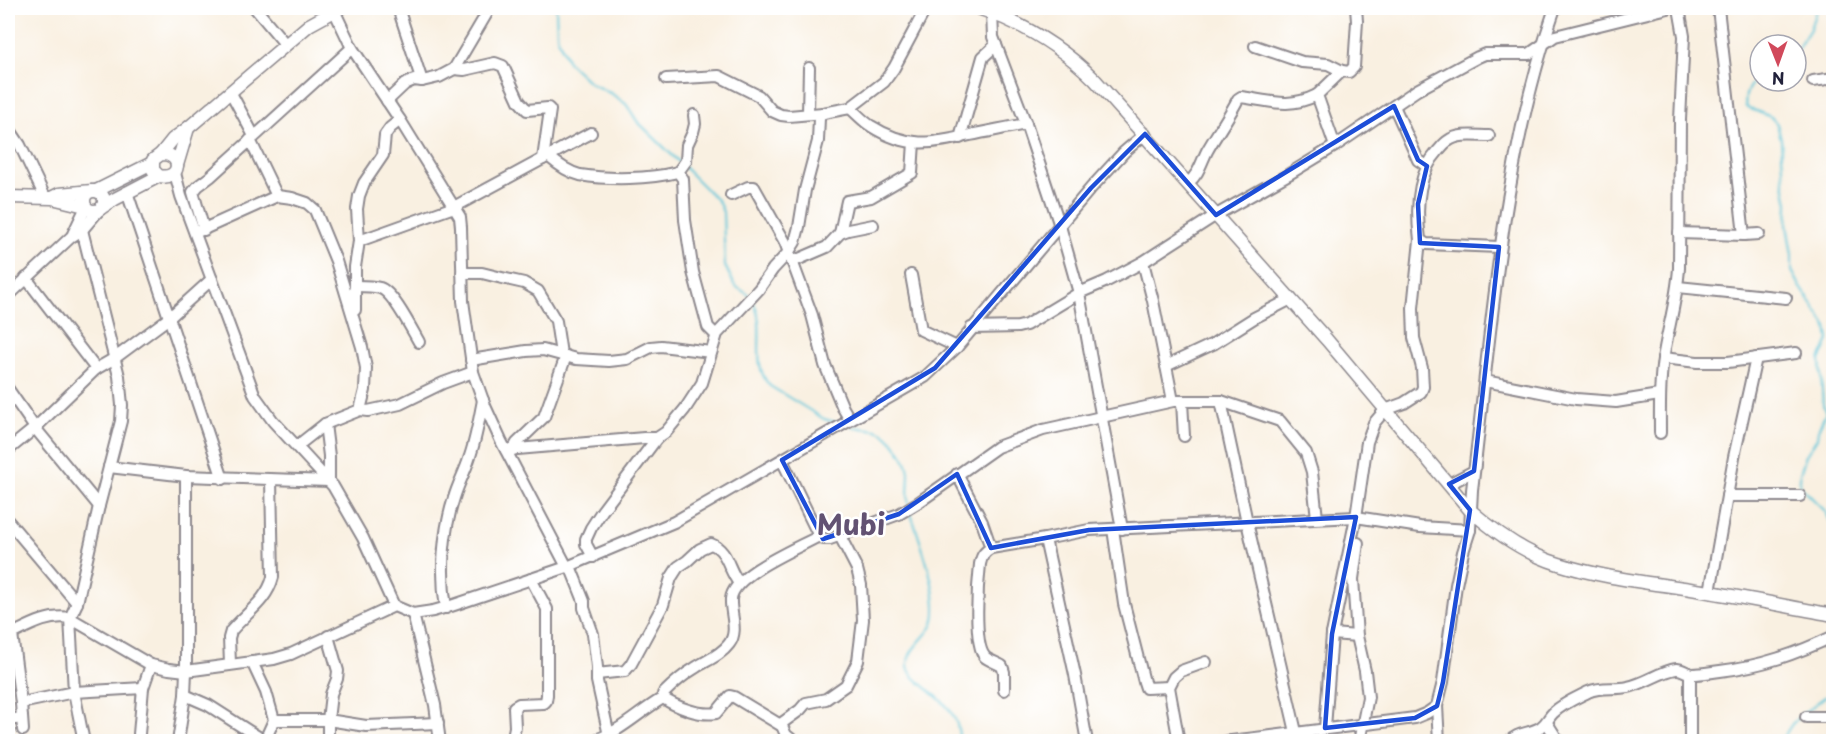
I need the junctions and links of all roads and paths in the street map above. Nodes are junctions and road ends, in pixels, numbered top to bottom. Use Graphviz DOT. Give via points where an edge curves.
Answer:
graph roads {
  1 [pos="255,8"];
  2 [pos="336,8"];
  3 [pos="398,8"];
  4 [pos="490,8"];
  5 [pos="926,8"];
  6 [pos="978,8"];
  7 [pos="1356,8"];
  8 [pos="1555,8"];
  9 [pos="1668,8"];
  10 [pos="1679,8"];
  11 [pos="1718,8"];
  12 [pos="992,12"];
  13 [pos="286,45"];
  14 [pos="996,45"];
  15 [pos="1543,45"];
  16 [pos="1255,46"];
  17 [pos="352,48"];
  18 [pos="808,68"];
  19 [pos="454,69"];
  20 [pos="1342,71"];
  21 [pos="1833,78"];
  22 [pos="666,79"];
  23 [pos="422,81"];
  24 [pos="1813,81"];
  25 [pos="231,93"];
  26 [pos="1317,95"];
  27 [pos="387,101"];
  28 [pos="1394,106"];
  29 [pos="850,108"];
  30 [pos="808,113"];
  31 [pos="823,113"];
  32 [pos="694,115"];
  33 [pos="400,120"];
  34 [pos="1026,124"];
  35 [pos="8,127"];
  36 [pos="188,129"];
  37 [pos="591,133"];
  38 [pos="1144,134"];
  39 [pos="1489,136"];
  40 [pos="252,138"];
  41 [pos="960,138"];
  42 [pos="914,142"];
  43 [pos="1335,146"];
  44 [pos="156,158"];
  45 [pos="545,158"];
  46 [pos="1427,166"];
  47 [pos="681,168"];
  48 [pos="176,169"];
  49 [pos="161,177"];
  50 [pos="1188,183"];
  51 [pos="94,191"];
  52 [pos="127,192"];
  53 [pos="731,195"];
  54 [pos="181,196"];
  55 [pos="277,196"];
  56 [pos="8,197"];
  57 [pos="48,197"];
  58 [pos="85,207"];
  59 [pos="454,207"];
  60 [pos="101,208"];
  61 [pos="1216,215"];
  62 [pos="873,225"];
  63 [pos="1060,226"];
  64 [pos="82,230"];
  65 [pos="199,232"];
  66 [pos="840,233"];
  67 [pos="1679,233"];
  68 [pos="1759,234"];
  69 [pos="1744,235"];
  70 [pos="71,237"];
  71 [pos="1420,240"];
  72 [pos="359,241"];
  73 [pos="1499,247"];
  74 [pos="790,258"];
  75 [pos="1143,262"];
  76 [pos="462,273"];
  77 [pos="911,275"];
  78 [pos="26,278"];
  79 [pos="212,279"];
  80 [pos="356,285"];
  81 [pos="1678,287"];
  82 [pos="1079,293"];
  83 [pos="8,296"];
  84 [pos="1786,298"];
  85 [pos="1291,299"];
  86 [pos="169,318"];
  87 [pos="356,325"];
  88 [pos="971,328"];
  89 [pos="716,335"];
  90 [pos="419,342"];
  91 [pos="957,347"];
  92 [pos="711,352"];
  93 [pos="1796,353"];
  94 [pos="564,355"];
  95 [pos="115,357"];
  96 [pos="1663,358"];
  97 [pos="1756,358"];
  98 [pos="471,360"];
  99 [pos="1166,366"];
  100 [pos="96,369"];
  101 [pos="473,372"];
  102 [pos="1485,381"];
  103 [pos="8,389"];
  104 [pos="1659,395"];
  105 [pos="483,400"];
  106 [pos="1221,401"];
  107 [pos="1178,402"];
  108 [pos="360,410"];
  109 [pos="1385,410"];
  110 [pos="1102,418"];
  111 [pos="850,420"];
  112 [pos="325,424"];
  113 [pos="35,428"];
  114 [pos="1659,433"];
  115 [pos="1184,436"];
  116 [pos="657,438"];
  117 [pos="297,446"];
  118 [pos="8,450"];
  119 [pos="510,450"];
  120 [pos="782,460"];
  121 [pos="109,467"];
  122 [pos="1474,471"];
  123 [pos="957,474"];
  124 [pos="186,476"];
  125 [pos="222,478"];
  126 [pos="271,480"];
  127 [pos="329,481"];
  128 [pos="1449,484"];
  129 [pos="1727,496"];
  130 [pos="1800,496"];
  131 [pos="99,506"];
  132 [pos="1470,510"];
  133 [pos="1356,517"];
  134 [pos="1317,518"];
  135 [pos="8,521"];
  136 [pos="1247,522"];
  137 [pos="1117,529"];
  138 [pos="1470,530"];
  139 [pos="819,536"];
  140 [pos="840,536"];
  141 [pos="1045,539"];
  142 [pos="1358,543"];
  143 [pos="991,548"];
  144 [pos="593,557"];
  145 [pos="569,566"];
  146 [pos="531,579"];
  147 [pos="739,583"];
  148 [pos="1710,592"];
  149 [pos="77,603"];
  150 [pos="394,606"];
  151 [pos="446,608"];
  152 [pos="413,614"];
  153 [pos="1833,615"];
  154 [pos="70,618"];
  155 [pos="1332,634"];
  156 [pos="10,635"];
  157 [pos="328,636"];
  158 [pos="1357,636"];
  159 [pos="1833,636"];
  160 [pos="252,662"];
  161 [pos="1206,662"];
  162 [pos="230,664"];
  163 [pos="151,665"];
  164 [pos="186,670"];
  165 [pos="597,675"];
  166 [pos="1690,675"];
  167 [pos="1169,687"];
  168 [pos="143,688"];
  169 [pos="1004,690"];
  170 [pos="74,692"];
  171 [pos="185,695"];
  172 [pos="663,698"];
  173 [pos="21,703"];
  174 [pos="1437,706"];
  175 [pos="1806,717"];
  176 [pos="1833,717"];
  177 [pos="22,718"];
  178 [pos="8,720"];
  179 [pos="274,720"];
  180 [pos="328,720"];
  181 [pos="438,723"];
  182 [pos="1547,723"];
  183 [pos="1363,724"];
  184 [pos="782,726"];
  185 [pos="1325,728"];
  186 [pos="23,730"];
  187 [pos="1296,732"];
  188 [pos="139,734"];
  189 [pos="611,738"];
  190 [pos="84,741"];
  191 [pos="178,741"];
  192 [pos="265,741"];
  193 [pos="328,741"];
  194 [pos="440,741"];
  195 [pos="512,741"];
  196 [pos="590,741"];
  197 [pos="795,741"];
  198 [pos="1087,741"];
  199 [pos="1179,741"];
  200 [pos="1223,741"];
  201 [pos="1359,741"];
  202 [pos="1439,741"];
  203 [pos="1509,741"];
  204 [pos="1559,741"];
  205 [pos="1690,741"];
  1 -- 13 [label="street"];
  2 -- 13 [label="main road"];
  2 -- 17 [label="street"];
  3 -- 23 [label="street"];
  4 -- 19 [label="street"];
  5 -- 29 [label="street" via="884,82"];
  6 -- 12 [label="main road"];
  7 -- 20 [label="street" via="1354,66 1349,72"];
  8 -- 15 [label="street"];
  9 -- 15 [label="street" via="1555,36"];
  10 -- 67 [label="street" via="1684,36"];
  11 -- 69 [label="street"];
  12 -- 14 [label="street"];
  12 -- 38 [label="main road" via="1036,34 1079,64"];
  13 -- 25 [label="main road"];
  14 -- 34 [label="street"];
  14 -- 41 [label="street" via="983,57"];
  15 -- 28 [label="street" via="1530,54 1481,55"];
  15 -- 73 [label="street" via="1513,163"];
  16 -- 20 [label="street"];
  17 -- 27 [label="street"];
  17 -- 40 [label="street"];
  18 -- 30 [label="street"];
  19 -- 23 [label="street"];
  19 -- 45 [label="street" via="500,64 526,110 548,108"];
  20 -- 26 [label="street"];
  21 -- 24 [label="street"];
  22 -- 30 [label="street" via="719,76 759,96 772,111 789,116"];
  23 -- 27 [label="street" via="405,84"];
  25 -- 36 [label="main road"];
  25 -- 40 [label="street"];
  26 -- 43 [label="street"];
  26 -- 50 [label="street" via="1285,104 1238,99 1196,176"];
  27 -- 33 [label="street"];
  28 -- 43 [label="street"];
  28 -- 46 [label="street" via="1418,159"];
  29 -- 31 [label="street"];
  29 -- 42 [label="street" via="881,132"];
  30 -- 31 [label="street"];
  31 -- 74 [label="street"];
  32 -- 47 [label="street" via="695,124"];
  33 -- 59 [label="street"];
  33 -- 72 [label="street" via="385,135 383,155 359,196"];
  34 -- 41 [label="street"];
  34 -- 63 [label="street"];
  35 -- 57 [label="street"];
  36 -- 44 [label="main road"];
  36 -- 48 [label="main road"];
  37 -- 45 [label="street"];
  38 -- 50 [label="main road"];
  38 -- 63 [label="street"];
  39 -- 46 [label="street" via="1462,136 1448,141"];
  40 -- 55 [label="street"];
  40 -- 65 [label="street" via="193,192"];
  41 -- 42 [label="street"];
  42 -- 66 [label="street" via="912,173 871,197 847,201"];
  43 -- 61 [label="street"];
  44 -- 48 [label="main road" via="168,153 174,158"];
  44 -- 49 [label="main road" via="154,172"];
  44 -- 51 [label="main road"];
  45 -- 47 [label="street" via="578,175 644,178"];
  45 -- 59 [label="street"];
  46 -- 71 [label="street" via="1418,204"];
  47 -- 89 [label="street" via="693,272 708,327"];
  48 -- 49 [label="main road" via="167,178"];
  48 -- 54 [label="street"];
  49 -- 52 [label="main road"];
  49 -- 54 [label="street"];
  50 -- 61 [label="main road"];
  51 -- 57 [label="main road"];
  51 -- 58 [label="main road" via="85,196"];
  51 -- 60 [label="main road" via="103,198"];
  52 -- 60 [label="main road"];
  52 -- 86 [label="street"];
  53 -- 74 [label="street" via="754,187"];
  54 -- 65 [label="street"];
  55 -- 65 [label="street"];
  55 -- 87 [label="street" via="307,203 315,210"];
  56 -- 57 [label="main road"];
  57 -- 58 [label="main road"];
  58 -- 60 [label="main road" via="95,211"];
  58 -- 70 [label="street"];
  59 -- 72 [label="street"];
  59 -- 76 [label="street" via="460,217"];
  60 -- 64 [label="street"];
  61 -- 75 [label="street"];
  61 -- 85 [label="main road"];
  62 -- 66 [label="street"];
  63 -- 82 [label="street"];
  63 -- 88 [label="street"];
  64 -- 70 [label="street"];
  64 -- 95 [label="street"];
  65 -- 79 [label="street"];
  66 -- 74 [label="street" via="827,246"];
  67 -- 69 [label="street"];
  67 -- 81 [label="street"];
  68 -- 69 [label="street"];
  70 -- 78 [label="street"];
  71 -- 73 [label="street"];
  71 -- 109 [label="street" via="1413,308 1423,387 1404,403"];
  72 -- 80 [label="street"];
  73 -- 102 [label="street"];
  74 -- 89 [label="street" via="773,269"];
  74 -- 111 [label="street" via="812,315 825,365"];
  75 -- 82 [label="street"];
  75 -- 99 [label="street"];
  76 -- 94 [label="street" via="482,273 524,283 538,291 556,321"];
  76 -- 98 [label="street"];
  77 -- 91 [label="street" via="921,330"];
  78 -- 83 [label="street"];
  78 -- 100 [label="street"];
  79 -- 86 [label="street"];
  79 -- 117 [label="street" via="255,396"];
  80 -- 87 [label="street"];
  80 -- 90 [label="street" via="386,291"];
  81 -- 84 [label="street"];
  81 -- 96 [label="street"];
  82 -- 88 [label="street" via="1026,325"];
  82 -- 110 [label="street"];
  85 -- 99 [label="street"];
  85 -- 109 [label="main road"];
  86 -- 95 [label="street"];
  86 -- 125 [label="street"];
  87 -- 108 [label="street" via="366,368"];
  88 -- 91 [label="street"];
  89 -- 92 [label="street"];
  91 -- 111 [label="street" via="914,385"];
  92 -- 94 [label="street" via="661,346 627,359 609,361"];
  92 -- 116 [label="street" via="702,383 685,409"];
  93 -- 97 [label="street"];
  94 -- 98 [label="street" via="543,350"];
  94 -- 119 [label="street" via="544,417"];
  95 -- 100 [label="street"];
  95 -- 121 [label="street" via="122,405"];
  96 -- 97 [label="street" via="1697,363"];
  96 -- 104 [label="street"];
  97 -- 129 [label="street"];
  98 -- 101 [label="street"];
  99 -- 107 [label="street"];
  100 -- 113 [label="street"];
  101 -- 105 [label="street"];
  101 -- 108 [label="street" via="400,404"];
  102 -- 104 [label="street" via="1576,399 1616,402"];
  102 -- 122 [label="street"];
  103 -- 113 [label="street"];
  104 -- 114 [label="street"];
  105 -- 119 [label="street"];
  105 -- 151 [label="street" via="469,459 447,523 442,587"];
  106 -- 107 [label="street"];
  106 -- 134 [label="street" via="1272,418 1289,430 1306,453"];
  106 -- 136 [label="street"];
  107 -- 110 [label="street"];
  107 -- 115 [label="street"];
  108 -- 112 [label="street"];
  109 -- 128 [label="main road"];
  109 -- 133 [label="street" via="1366,442"];
  110 -- 123 [label="street" via="1043,430 997,447"];
  110 -- 137 [label="street"];
  111 -- 120 [label="street"];
  112 -- 117 [label="street"];
  112 -- 127 [label="street"];
  113 -- 118 [label="street"];
  113 -- 131 [label="street"];
  116 -- 119 [label="street"];
  116 -- 144 [label="street" via="591,528 586,544"];
  117 -- 127 [label="street"];
  119 -- 145 [label="street"];
  120 -- 139 [label="street"];
  120 -- 144 [label="street" via="674,522"];
  121 -- 124 [label="street"];
  121 -- 131 [label="street"];
  122 -- 128 [label="street"];
  122 -- 132 [label="street"];
  123 -- 140 [label="street" via="899,514"];
  123 -- 143 [label="street"];
  124 -- 125 [label="street"];
  124 -- 164 [label="street"];
  125 -- 126 [label="street"];
  126 -- 127 [label="street"];
  126 -- 162 [label="street" via="273,577 265,596 231,631"];
  127 -- 150 [label="street" via="363,538"];
  128 -- 132 [label="main road"];
  129 -- 130 [label="street"];
  129 -- 148 [label="street"];
  131 -- 149 [label="street"];
  132 -- 138 [label="street"];
  132 -- 148 [label="main road" via="1513,543 1558,564"];
  133 -- 134 [label="street"];
  133 -- 138 [label="street"];
  133 -- 155 [label="street"];
  134 -- 136 [label="street"];
  135 -- 149 [label="street"];
  136 -- 137 [label="street"];
  136 -- 187 [label="street"];
  137 -- 141 [label="street"];
  137 -- 167 [label="street" via="1124,604 1143,682 1150,689"];
  138 -- 174 [label="street" via="1456,585"];
  139 -- 140 [label="street"];
  139 -- 147 [label="street" via="764,564"];
  140 -- 184 [label="street" via="861,585 863,620 858,662 846,685 826,699 806,703"];
  141 -- 143 [label="street"];
  141 -- 198 [label="street"];
  142 -- 158 [label="street" via="1353,579"];
  143 -- 169 [label="street" via="981,556 977,629 985,657 1002,666"];
  144 -- 145 [label="street"];
  145 -- 146 [label="street"];
  145 -- 165 [label="street" via="593,634"];
  146 -- 151 [label="street"];
  146 -- 195 [label="street" via="548,609 547,695 544,703 513,708"];
  147 -- 165 [label="street" via="719,547 711,544 700,549 671,578 663,605 631,664 625,671"];
  147 -- 172 [label="street" via="731,598 731,642 721,653 676,681 663,693"];
  148 -- 153 [label="main road"];
  149 -- 154 [label="street"];
  150 -- 152 [label="street"];
  150 -- 157 [label="street"];
  151 -- 152 [label="street"];
  152 -- 181 [label="street"];
  154 -- 156 [label="street" via="39,621"];
  154 -- 163 [label="street"];
  154 -- 170 [label="street"];
  155 -- 158 [label="street"];
  155 -- 185 [label="street"];
  156 -- 173 [label="street"];
  157 -- 160 [label="street" via="291,654"];
  157 -- 180 [label="street" via="338,671"];
  158 -- 183 [label="street" via="1368,697"];
  159 -- 166 [label="street" via="1780,659"];
  160 -- 162 [label="street"];
  160 -- 179 [label="street"];
  161 -- 167 [label="street" via="1181,671"];
  162 -- 164 [label="street"];
  163 -- 164 [label="street"];
  163 -- 168 [label="street"];
  164 -- 171 [label="street"];
  165 -- 189 [label="street"];
  166 -- 182 [label="street" via="1676,669 1627,687 1590,691 1564,704"];
  166 -- 205 [label="street"];
  167 -- 199 [label="street"];
  168 -- 170 [label="street"];
  168 -- 188 [label="street"];
  170 -- 173 [label="street"];
  170 -- 190 [label="street"];
  171 -- 191 [label="street"];
  171 -- 192 [label="street"];
  172 -- 184 [label="street" via="709,715 716,713 730,696"];
  172 -- 189 [label="street"];
  173 -- 177 [label="street"];
  174 -- 183 [label="street" via="1414,718"];
  174 -- 202 [label="street"];
  175 -- 176 [label="street"];
  177 -- 178 [label="street"];
  177 -- 186 [label="street"];
  179 -- 180 [label="street"];
  179 -- 192 [label="street"];
  180 -- 181 [label="street" via="366,726"];
  180 -- 193 [label="street"];
  181 -- 194 [label="street"];
  182 -- 203 [label="street"];
  182 -- 204 [label="street"];
  183 -- 185 [label="street"];
  183 -- 201 [label="street"];
  184 -- 197 [label="street"];
  185 -- 187 [label="street"];
  187 -- 200 [label="street"];
  189 -- 196 [label="street"];
}
